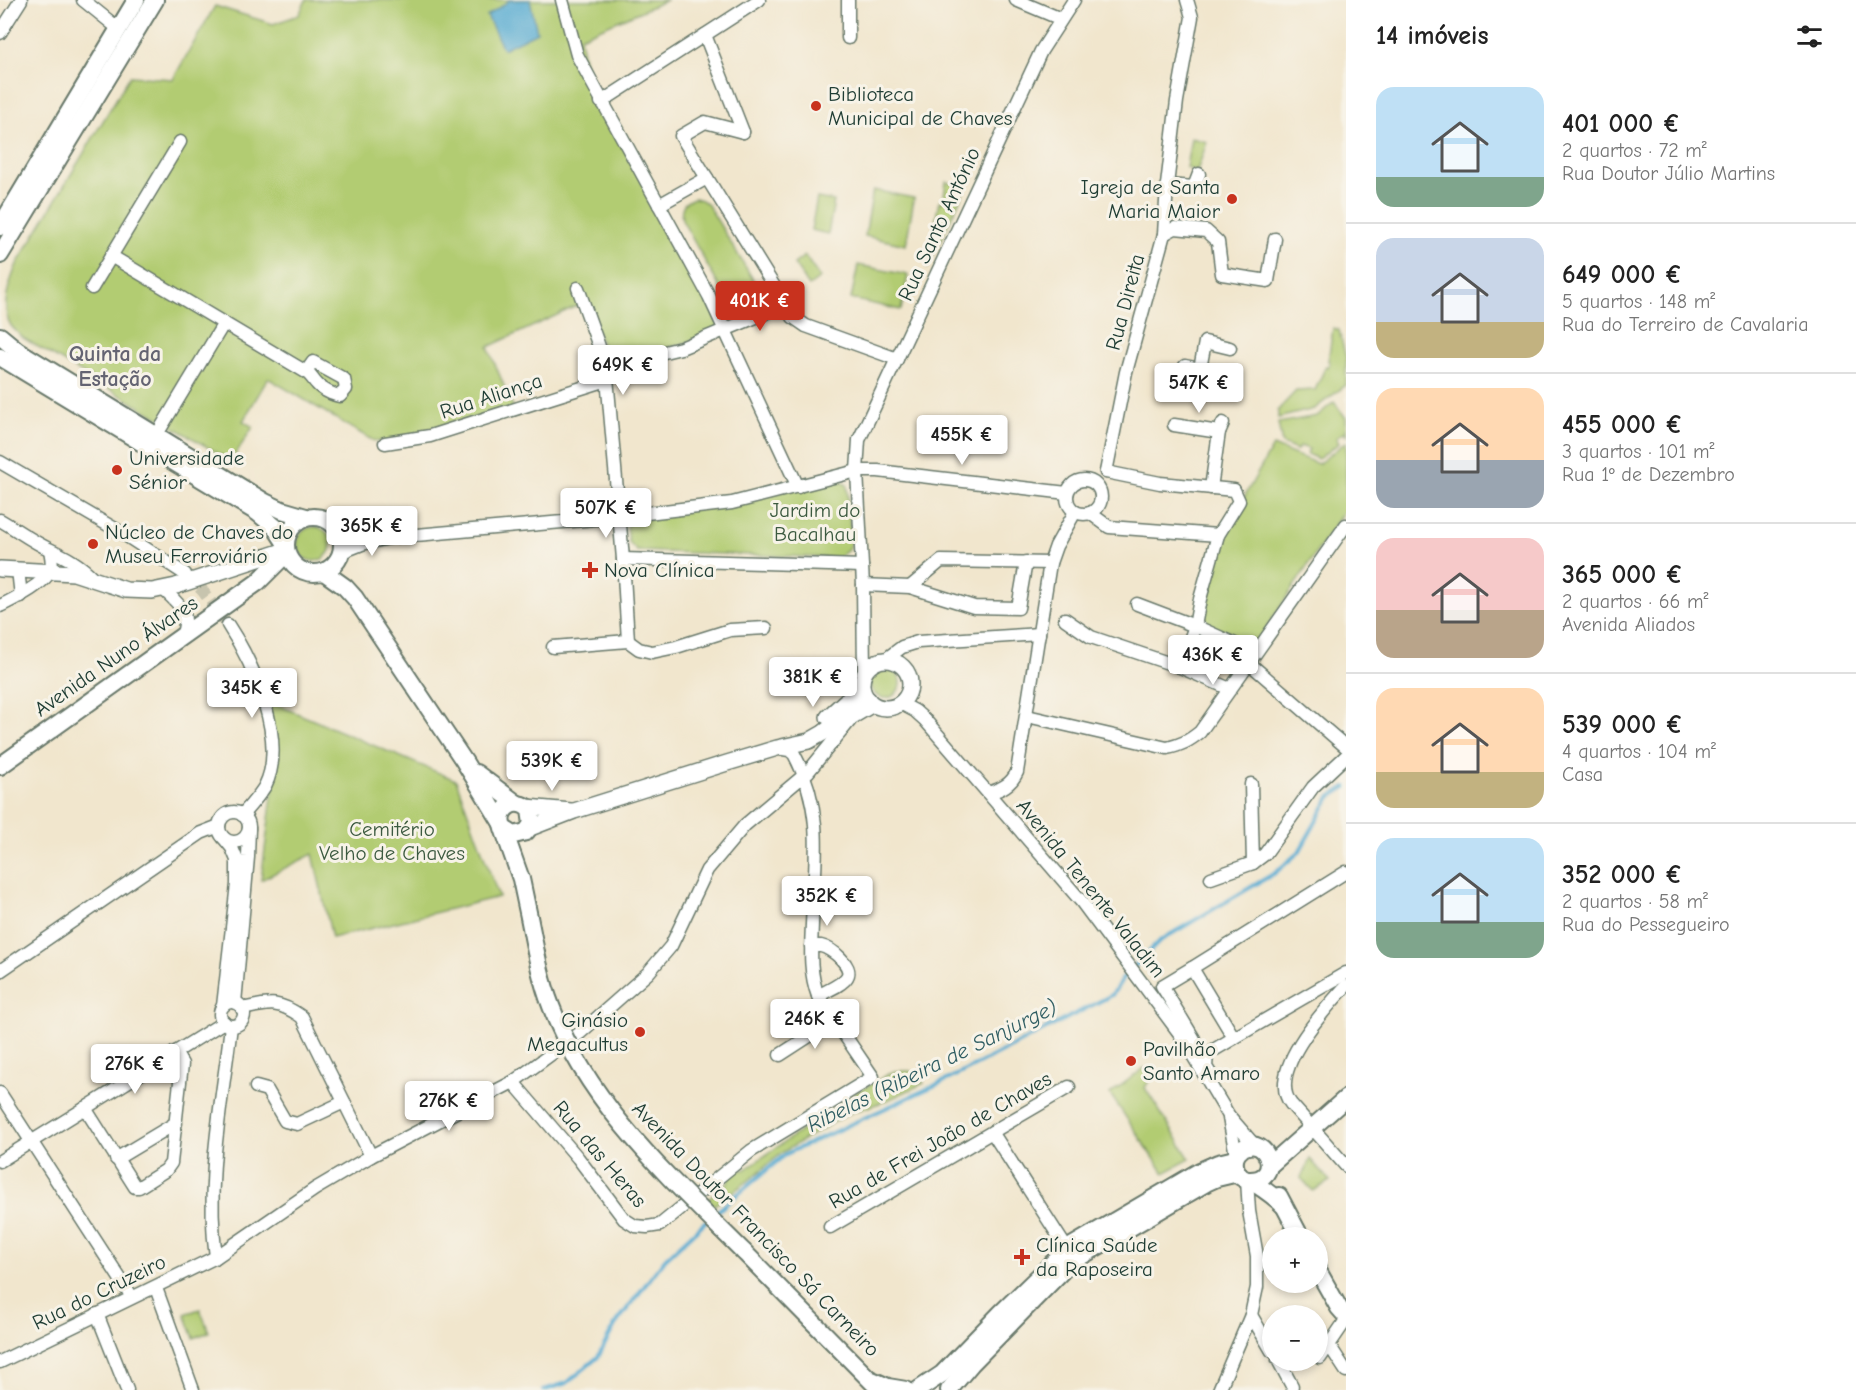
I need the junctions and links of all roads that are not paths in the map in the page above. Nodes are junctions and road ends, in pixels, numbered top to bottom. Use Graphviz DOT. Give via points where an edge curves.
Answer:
graph roads {
  1 [pos="21,0"];
  2 [pos="83,0"];
  3 [pos="136,0"];
  4 [pos="155,0"];
  5 [pos="562,0"];
  6 [pos="759,0"];
  7 [pos="848,0"];
  8 [pos="1016,0"];
  9 [pos="1074,0"];
  10 [pos="1187,0"];
  11 [pos="1061,19"];
  12 [pos="119,29"];
  13 [pos="0,33"];
  14 [pos="705,35"];
  15 [pos="848,38"];
  16 [pos="601,102"];
  17 [pos="180,142"];
  18 [pos="1199,174"];
  19 [pos="707,178"];
  20 [pos="1167,185"];
  21 [pos="658,205"];
  22 [pos="0,226"];
  23 [pos="1164,234"];
  24 [pos="1275,239"];
  25 [pos="0,255"];
  26 [pos="111,256"];
  27 [pos="92,288"];
  28 [pos="578,288"];
  29 [pos="785,305"];
  30 [pos="224,323"];
  31 [pos="724,331"];
  32 [pos="0,336"];
  33 [pos="1230,348"];
  34 [pos="0,357"];
  35 [pos="897,359"];
  36 [pos="606,366"];
  37 [pos="1185,366"];
  38 [pos="306,372"];
  39 [pos="607,380"];
  40 [pos="1174,425"];
  41 [pos="156,435"];
  42 [pos="385,443"];
  43 [pos="0,462"];
  44 [pos="857,471"];
  45 [pos="1106,472"];
  46 [pos="1093,483"];
  47 [pos="798,487"];
  48 [pos="1211,488"];
  49 [pos="1067,493"];
  50 [pos="1075,512"];
  51 [pos="1090,513"];
  52 [pos="618,515"];
  53 [pos="306,517"];
  54 [pos="596,519"];
  55 [pos="0,520"];
  56 [pos="1346,525"];
  57 [pos="340,532"];
  58 [pos="620,534"];
  59 [pos="1218,535"];
  60 [pos="393,537"];
  61 [pos="286,549"];
  62 [pos="50,550"];
  63 [pos="340,556"];
  64 [pos="623,559"];
  65 [pos="1026,562"];
  66 [pos="1050,562"];
  67 [pos="862,566"];
  68 [pos="297,567"];
  69 [pos="0,569"];
  70 [pos="18,570"];
  71 [pos="51,570"];
  72 [pos="324,572"];
  73 [pos="185,574"];
  74 [pos="93,578"];
  75 [pos="258,582"];
  76 [pos="863,585"];
  77 [pos="910,587"];
  78 [pos="164,590"];
  79 [pos="21,596"];
  80 [pos="355,598"];
  81 [pos="1137,604"];
  82 [pos="0,606"];
  83 [pos="1065,619"];
  84 [pos="228,625"];
  85 [pos="1195,626"];
  86 [pos="766,628"];
  87 [pos="1039,634"];
  88 [pos="182,636"];
  89 [pos="628,641"];
  90 [pos="553,647"];
  91 [pos="1252,658"];
  92 [pos="886,659"];
  93 [pos="1180,667"];
  94 [pos="863,678"];
  95 [pos="1230,689"];
  96 [pos="871,702"];
  97 [pos="900,703"];
  98 [pos="1027,716"];
  99 [pos="1346,747"];
  100 [pos="777,748"];
  101 [pos="1346,756"];
  102 [pos="464,761"];
  103 [pos="0,766"];
  104 [pos="804,776"];
  105 [pos="1251,784"];
  106 [pos="989,793"];
  107 [pos="521,805"];
  108 [pos="574,811"];
  109 [pos="242,815"];
  110 [pos="502,825"];
  111 [pos="249,828"];
  112 [pos="528,830"];
  113 [pos="221,831"];
  114 [pos="1253,863"];
  115 [pos="1346,872"];
  116 [pos="1211,878"];
  117 [pos="521,879"];
  118 [pos="811,946"];
  119 [pos="1192,968"];
  120 [pos="0,971"];
  121 [pos="1346,973"];
  122 [pos="1346,986"];
  123 [pos="818,996"];
  124 [pos="233,1006"];
  125 [pos="834,1020"];
  126 [pos="227,1024"];
  127 [pos="1234,1038"];
  128 [pos="176,1052"];
  129 [pos="1193,1054"];
  130 [pos="780,1055"];
  131 [pos="513,1082"];
  132 [pos="256,1087"];
  133 [pos="1069,1087"];
  134 [pos="0,1093"];
  135 [pos="1346,1098"];
  136 [pos="344,1102"];
  137 [pos="1222,1103"];
  138 [pos="85,1108"];
  139 [pos="1229,1116"];
  140 [pos="176,1123"];
  141 [pos="1307,1130"];
  142 [pos="992,1132"];
  143 [pos="31,1142"];
  144 [pos="1257,1146"];
  145 [pos="371,1156"];
  146 [pos="116,1160"];
  147 [pos="0,1161"];
  148 [pos="1346,1166"];
  149 [pos="1268,1168"];
  150 [pos="1241,1169"];
  151 [pos="1284,1206"];
  152 [pos="830,1227"];
  153 [pos="1294,1227"];
  154 [pos="1068,1249"];
  155 [pos="216,1257"];
  156 [pos="156,1288"];
  157 [pos="1328,1289"];
  158 [pos="132,1297"];
  159 [pos="97,1314"];
  160 [pos="1251,1315"];
  161 [pos="1346,1318"];
  162 [pos="1262,1334"];
  163 [pos="1329,1345"];
  164 [pos="0,1362"];
  165 [pos="1284,1371"];
  166 [pos="1346,1371"];
  167 [pos="874,1384"];
  168 [pos="1292,1386"];
  169 [pos="127,1390"];
  170 [pos="193,1390"];
  171 [pos="906,1390"];
  172 [pos="917,1390"];
  173 [pos="949,1390"];
  174 [pos="1219,1390"];
  1 -- 13 [label="street"];
  2 -- 12 [label="street"];
  3 -- 12 [label="main road"];
  4 -- 25 [label="main road"];
  5 -- 16 [label="street" via="577,55"];
  6 -- 14 [label="street"];
  7 -- 15 [label="street"];
  8 -- 11 [label="street"];
  9 -- 11 [label="street, Rua Santo António"];
  10 -- 20 [label="street, Rua Direita" via="1192,17"];
  11 -- 35 [label="street, Rua Santo António" via="1041,51"];
  12 -- 22 [label="main road"];
  14 -- 16 [label="street"];
  14 -- 19 [label="street" via="743,132 705,122 681,136"];
  16 -- 21 [label="street"];
  17 -- 26 [label="street"];
  18 -- 20 [label="street" via="1194,186"];
  19 -- 21 [label="street"];
  19 -- 29 [label="street"];
  20 -- 23 [label="street, Rua Direita"];
  21 -- 31 [label="street"];
  23 -- 24 [label="street" via="1175,228 1206,231 1218,242 1222,274 1268,281"];
  23 -- 45 [label="street, Rua Direita" via="1126,372"];
  26 -- 27 [label="street"];
  26 -- 30 [label="street"];
  28 -- 36 [label="street"];
  29 -- 31 [label="street"];
  29 -- 35 [label="street" via="806,326"];
  30 -- 38 [label="street"];
  30 -- 41 [label="street"];
  31 -- 36 [label="street" via="681,348"];
  31 -- 47 [label="street"];
  32 -- 41 [label="main road"];
  33 -- 37 [label="street" via="1205,342 1200,369"];
  34 -- 61 [label="main road" via="258,513 275,528"];
  35 -- 44 [label="street, Rua Santo António" via="859,440"];
  36 -- 39 [label="street"];
  39 -- 42 [label="street, Rua Aliança" via="430,436"];
  39 -- 52 [label="street"];
  40 -- 48 [label="street" via="1221,427"];
  41 -- 53 [label="main road" via="265,502"];
  43 -- 73 [label="street"];
  44 -- 47 [label="street"];
  44 -- 49 [label="street"];
  44 -- 67 [label="street, Rua Santo António"];
  45 -- 46 [label="street"];
  45 -- 48 [label="street"];
  46 -- 49 [label="street" via="1078,481"];
  46 -- 51 [label="street" via="1101,496"];
  47 -- 52 [label="street" via="732,503"];
  48 -- 59 [label="street" via="1234,490 1239,501"];
  49 -- 50 [label="street" via="1068,504"];
  50 -- 51 [label="street"];
  50 -- 66 [label="street"];
  51 -- 59 [label="street" via="1109,527"];
  52 -- 54 [label="street"];
  52 -- 58 [label="street"];
  53 -- 57 [label="main road" via="329,520"];
  53 -- 61 [label="main road" via="292,527"];
  54 -- 58 [label="street" via="608,521"];
  54 -- 60 [label="street"];
  55 -- 62 [label="street"];
  56 -- 91 [label="street"];
  57 -- 60 [label="street"];
  57 -- 63 [label="main road"];
  58 -- 64 [label="street"];
  59 -- 85 [label="street"];
  60 -- 63 [label="street" via="362,544"];
  61 -- 68 [label="main road"];
  61 -- 75 [label="main road"];
  61 -- 78 [label="street"];
  62 -- 71 [label="street"];
  62 -- 74 [label="street" via="85,569"];
  63 -- 72 [label="main road"];
  63 -- 80 [label="main road"];
  64 -- 67 [label="street"];
  64 -- 89 [label="street"];
  65 -- 66 [label="street"];
  65 -- 77 [label="street" via="941,561"];
  65 -- 77 [label="street" via="1018,608 975,608"];
  66 -- 87 [label="street"];
  67 -- 76 [label="street, Rua Santo António"];
  68 -- 72 [label="main road"];
  68 -- 75 [label="main road"];
  69 -- 70 [label="street"];
  70 -- 71 [label="street"];
  70 -- 79 [label="street"];
  71 -- 74 [label="street"];
  71 -- 79 [label="street"];
  72 -- 80 [label="main road"];
  74 -- 78 [label="street" via="126,590"];
  75 -- 88 [label="main road, Avenida Nuno Álvares"];
  76 -- 77 [label="street"];
  76 -- 94 [label="street, Rua Santo António"];
  78 -- 88 [label="street" via="184,612 186,625"];
  79 -- 82 [label="street"];
  80 -- 102 [label="main road"];
  81 -- 85 [label="street"];
  83 -- 93 [label="street" via="1091,637"];
  84 -- 109 [label="street" via="258,681 271,739 271,764 265,784"];
  85 -- 91 [label="street"];
  85 -- 93 [label="street"];
  86 -- 89 [label="street" via="730,630 652,652"];
  87 -- 92 [label="street" via="918,642 902,647"];
  87 -- 98 [label="street"];
  88 -- 103 [label="main road, Avenida Nuno Álvares"];
  89 -- 90 [label="street"];
  91 -- 95 [label="street"];
  91 -- 99 [label="street"];
  92 -- 94 [label="street" via="873,663"];
  92 -- 97 [label="street" via="901,664 909,676 909,691"];
  93 -- 95 [label="street"];
  94 -- 96 [label="street" via="862,688"];
  94 -- 100 [label="street" via="852,695 828,717"];
  95 -- 98 [label="street" via="1200,732 1180,746 1167,748"];
  96 -- 97 [label="street" via="887,708"];
  96 -- 100 [label="street" via="819,736"];
  96 -- 104 [label="street, Rua do Cruzeiro" via="852,718"];
  97 -- 106 [label="street, Avenida Tenente Valadim" via="925,720"];
  98 -- 106 [label="street" via="1015,776 1006,786"];
  100 -- 104 [label="street" via="794,754"];
  100 -- 108 [label="street"];
  101 -- 114 [label="street" via="1313,787 1266,854"];
  102 -- 107 [label="main road"];
  102 -- 110 [label="main road, Avenida Doutor Francisco Sá Carneiro"];
  104 -- 118 [label="street" via="813,799 816,834"];
  104 -- 131 [label="street, Rua do Cruzeiro" via="749,821 707,870 671,946 648,973 580,1033"];
  105 -- 114 [label="street"];
  106 -- 129 [label="street, Avenida Tenente Valadim" via="1064,880"];
  107 -- 108 [label="street"];
  107 -- 110 [label="main road" via="511,804 503,812"];
  107 -- 112 [label="main road" via="533,819"];
  108 -- 112 [label="street"];
  109 -- 111 [label="street"];
  109 -- 113 [label="street" via="227,814 220,821"];
  110 -- 112 [label="main road" via="514,835"];
  110 -- 117 [label="main road, Avenida Doutor Francisco Sá Carneiro"];
  111 -- 113 [label="street" via="245,837 230,842"];
  111 -- 124 [label="street"];
  112 -- 117 [label="main road, Avenida Doutor Francisco Sá Carneiro"];
  113 -- 120 [label="street" via="201,833"];
  113 -- 124 [label="street" via="237,860"];
  114 -- 116 [label="street"];
  115 -- 119 [label="street"];
  117 -- 167 [label="main road, Avenida Doutor Francisco Sá Carneiro, bridge" via="550,1005 587,1078 640,1147"];
  118 -- 123 [label="street"];
  118 -- 123 [label="street" via="832,951 849,973"];
  119 -- 127 [label="street"];
  119 -- 129 [label="street" via="1162,986 1194,1039"];
  121 -- 127 [label="street"];
  122 -- 141 [label="street" via="1316,1019 1297,1048 1284,1081 1287,1100"];
  123 -- 125 [label="street"];
  124 -- 126 [label="street" via="220,1013"];
  124 -- 126 [label="street" via="243,1018 237,1025"];
  124 -- 136 [label="street" via="287,1006 302,1017"];
  125 -- 130 [label="street"];
  125 -- 131 [label="street, Rua das Heras" via="873,1077 751,1151 660,1225 634,1226 624,1218"];
  126 -- 128 [label="street"];
  126 -- 155 [label="street" via="213,1168 211,1224"];
  127 -- 137 [label="street" via="1207,1054 1206,1067 1221,1092"];
  128 -- 138 [label="street"];
  128 -- 140 [label="street" via="183,1064"];
  129 -- 137 [label="street, Avenida Tenente Valadim"];
  131 -- 145 [label="street, Rua do Cruzeiro"];
  132 -- 136 [label="street" via="267,1090 285,1121 297,1124"];
  133 -- 142 [label="street, Rua de Frei João de Chaves"];
  134 -- 143 [label="street"];
  135 -- 141 [label="main road"];
  136 -- 145 [label="street"];
  137 -- 139 [label="street, Avenida Tenente Valadim"];
  138 -- 143 [label="street"];
  138 -- 146 [label="street"];
  139 -- 144 [label="street, Avenida Tenente Valadim"];
  139 -- 150 [label="street, Avenida Tenente Valadim"];
  140 -- 146 [label="street"];
  140 -- 146 [label="street" via="169,1167 140,1187 131,1184"];
  141 -- 144 [label="main road" via="1281,1142"];
  141 -- 148 [label="street"];
  141 -- 149 [label="main road"];
  142 -- 152 [label="street, Rua de Frei João de Chaves"];
  142 -- 154 [label="street"];
  143 -- 147 [label="street"];
  143 -- 158 [label="street"];
  144 -- 149 [label="main road" via="1267,1154"];
  144 -- 150 [label="main road" via="1244,1148"];
  145 -- 155 [label="street, Rua do Cruzeiro"];
  149 -- 150 [label="main road" via="1260,1179"];
  149 -- 151 [label="main road"];
  150 -- 151 [label="main road"];
  150 -- 154 [label="main road" via="1218,1163"];
  150 -- 160 [label="street, Avenida Tenente Valadim" via="1258,1272"];
  150 -- 173 [label="main road" via="1206,1183 1078,1258 970,1364"];
  151 -- 153 [label="main road"];
  154 -- 172 [label="main road" via="942,1374"];
  155 -- 156 [label="street, Rua do Cruzeiro"];
  156 -- 158 [label="street, Rua do Cruzeiro"];
  156 -- 170 [label="street"];
  157 -- 161 [label="main road"];
  158 -- 159 [label="street, Rua do Cruzeiro"];
  159 -- 164 [label="street, Rua do Cruzeiro"];
  159 -- 169 [label="street"];
  160 -- 162 [label="street"];
  160 -- 174 [label="street, Avenida Tenente Valadim"];
  161 -- 163 [label="street"];
  163 -- 166 [label="street"];
  165 -- 168 [label="street"];
  167 -- 171 [label="main road, Avenida Doutor Francisco Sá Carneiro"];
}
